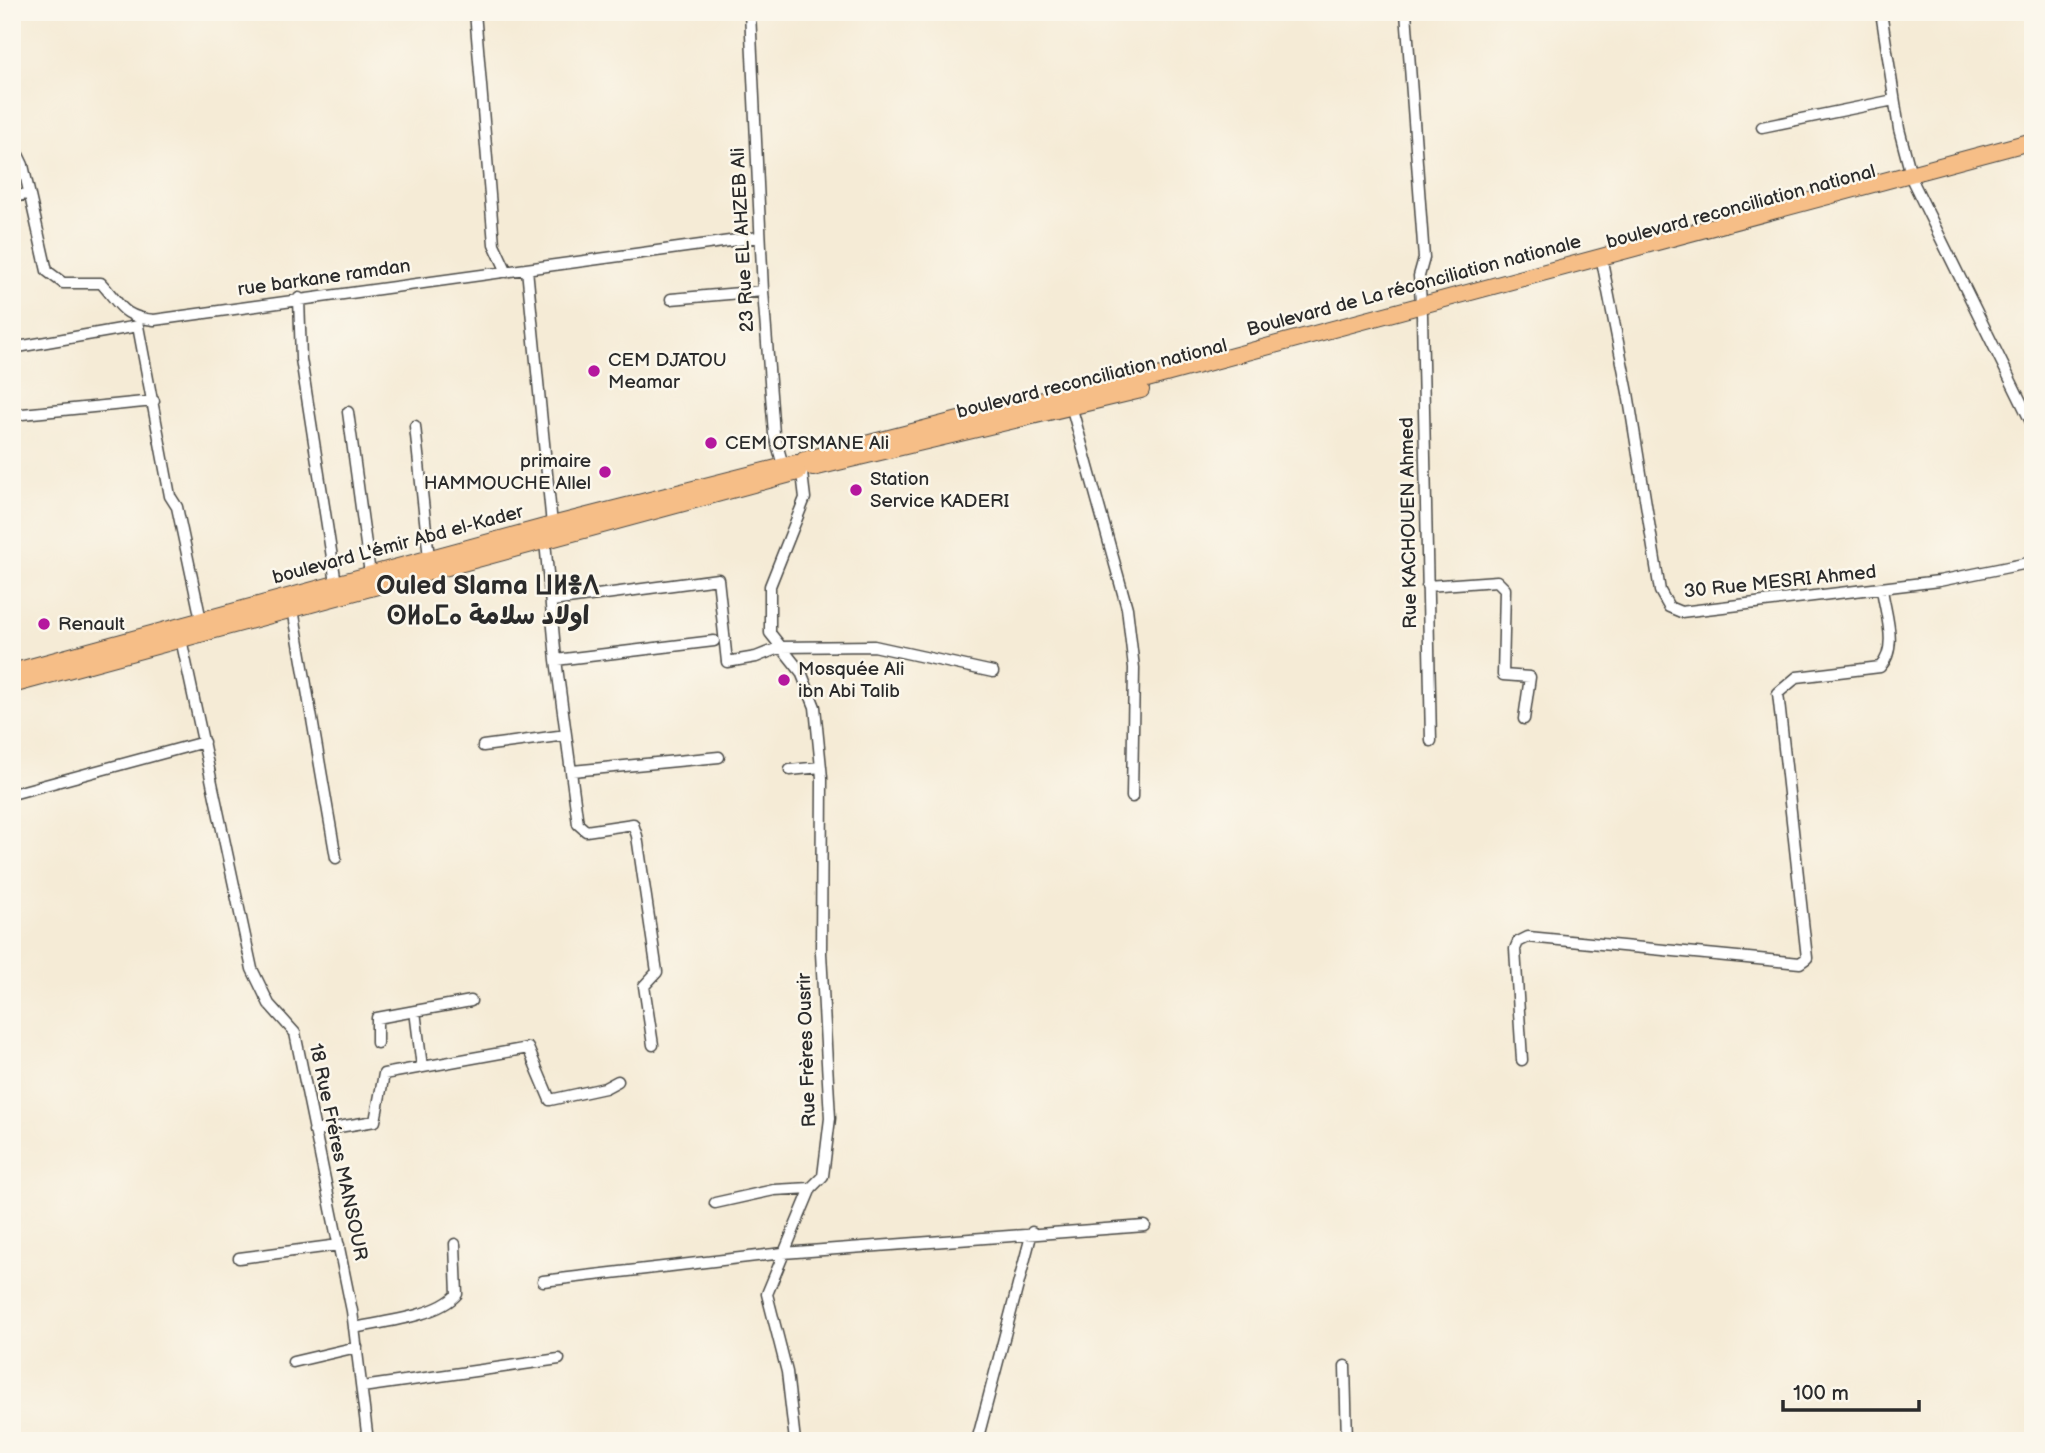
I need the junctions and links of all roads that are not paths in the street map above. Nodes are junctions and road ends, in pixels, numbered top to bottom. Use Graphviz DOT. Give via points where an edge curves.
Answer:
graph roads {
  1 [pos="475,12"];
  2 [pos="750,12"];
  3 [pos="1406,12"];
  4 [pos="1881,12"];
  5 [pos="1894,100"];
  6 [pos="1762,127"];
  7 [pos="2033,141"];
  8 [pos="12,142"];
  9 [pos="2033,151"];
  10 [pos="1912,178"];
  11 [pos="29,193"];
  12 [pos="12,198"];
  13 [pos="759,237"];
  14 [pos="1603,265"];
  15 [pos="527,269"];
  16 [pos="507,272"];
  17 [pos="763,291"];
  18 [pos="299,298"];
  19 [pos="671,299"];
  20 [pos="1422,310"];
  21 [pos="12,348"];
  22 [pos="154,401"];
  23 [pos="1072,409"];
  24 [pos="348,412"];
  25 [pos="12,415"];
  26 [pos="415,426"];
  27 [pos="2033,426"];
  28 [pos="798,467"];
  29 [pos="552,525"];
  30 [pos="545,541"];
  31 [pos="429,558"];
  32 [pos="2033,562"];
  33 [pos="370,574"];
  34 [pos="336,583"];
  35 [pos="1427,586"];
  36 [pos="1882,589"];
  37 [pos="552,601"];
  38 [pos="293,609"];
  39 [pos="201,620"];
  40 [pos="181,639"];
  41 [pos="714,641"];
  42 [pos="781,647"];
  43 [pos="556,660"];
  44 [pos="12,666"];
  45 [pos="993,671"];
  46 [pos="13,672"];
  47 [pos="12,685"];
  48 [pos="1524,719"];
  49 [pos="566,735"];
  50 [pos="1431,741"];
  51 [pos="204,742"];
  52 [pos="483,746"];
  53 [pos="719,757"];
  54 [pos="821,767"];
  55 [pos="789,770"];
  56 [pos="572,771"];
  57 [pos="12,794"];
  58 [pos="1132,797"];
  59 [pos="336,858"];
  60 [pos="471,1001"];
  61 [pos="415,1011"];
  62 [pos="377,1043"];
  63 [pos="653,1045"];
  64 [pos="1522,1060"];
  65 [pos="422,1068"];
  66 [pos="618,1081"];
  67 [pos="314,1131"];
  68 [pos="811,1188"];
  69 [pos="715,1203"];
  70 [pos="1145,1226"];
  71 [pos="1032,1232"];
  72 [pos="455,1244"];
  73 [pos="339,1245"];
  74 [pos="783,1253"];
  75 [pos="239,1258"];
  76 [pos="543,1281"];
  77 [pos="355,1328"];
  78 [pos="357,1347"];
  79 [pos="559,1359"];
  80 [pos="293,1362"];
  81 [pos="1345,1366"];
  82 [pos="362,1387"];
  83 [pos="368,1441"];
  84 [pos="795,1441"];
  85 [pos="977,1441"];
  86 [pos="1346,1441"];
  1 -- 16 [label="street" via="494,244"];
  2 -- 13 [label="street, 23 Rue EL AHZEB Ali"];
  3 -- 20 [label="street, Rue KACHOUEN Ahmed" via="1424,258 1419,276"];
  4 -- 5 [label="street"];
  5 -- 6 [label="street"];
  5 -- 10 [label="street"];
  7 -- 10 [label="highway, Boulevard de La réconciliation nationale"];
  8 -- 11 [label="street, rue barkane ramdan"];
  9 -- 10 [label="highway, Boulevard de La réconciliation nationale"];
  10 -- 14 [label="highway, boulevard reconciliation national"];
  10 -- 20 [label="highway, Boulevard de La réconciliation nationale"];
  10 -- 27 [label="street"];
  11 -- 12 [label="street"];
  11 -- 18 [label="street, rue barkane ramdan" via="52,278 63,283 101,283 134,318 154,320"];
  13 -- 15 [label="street, rue barkane ramdan"];
  13 -- 17 [label="street, 23 Rue EL AHZEB Ali"];
  14 -- 20 [label="highway, boulevard reconciliation national"];
  14 -- 36 [label="street, 30 Rue MESRI Ahmed" via="1660,591 1669,607 1681,612"];
  15 -- 16 [label="street, rue barkane ramdan"];
  15 -- 29 [label="street"];
  16 -- 18 [label="street, rue barkane ramdan"];
  17 -- 19 [label="street"];
  17 -- 28 [label="street, 23 Rue EL AHZEB Ali" via="774,434"];
  18 -- 34 [label="street" via="302,359"];
  20 -- 23 [label="highway, boulevard reconciliation national"];
  20 -- 28 [label="highway, Boulevard de La réconciliation nationale" via="1147,379 1013,406"];
  20 -- 35 [label="street, Rue KACHOUEN Ahmed"];
  21 -- 22 [label="street" via="138,326"];
  22 -- 25 [label="street"];
  22 -- 39 [label="street" via="170,496 177,507"];
  23 -- 28 [label="highway, boulevard reconciliation national"];
  23 -- 58 [label="street" via="1127,608 1134,668"];
  24 -- 33 [label="street"];
  26 -- 31 [label="street"];
  28 -- 29 [label="highway, boulevard L'émir Abd el-Kader"];
  28 -- 30 [label="highway"];
  28 -- 42 [label="street, Rue Frères Ousrir" via="804,498 770,586 770,633"];
  29 -- 31 [label="highway, boulevard L'émir Abd el-Kader"];
  30 -- 37 [label="street"];
  30 -- 38 [label="highway"];
  31 -- 33 [label="highway, boulevard L'émir Abd el-Kader"];
  32 -- 36 [label="street, 30 Rue MESRI Ahmed"];
  33 -- 34 [label="highway, boulevard L'émir Abd el-Kader"];
  34 -- 39 [label="highway, boulevard L'émir Abd el-Kader"];
  35 -- 48 [label="street" via="1497,581 1505,589 1503,675 1530,677"];
  35 -- 50 [label="street, Rue KACHOUEN Ahmed"];
  36 -- 64 [label="street" via="1890,647 1880,667 1797,677 1779,694 1807,958 1800,963 1528,937 1518,942 1516,949"];
  37 -- 42 [label="street" via="718,579 727,662"];
  37 -- 43 [label="street"];
  38 -- 40 [label="highway"];
  38 -- 59 [label="street"];
  39 -- 46 [label="highway, boulevard L'émir Abd el-Kader"];
  40 -- 47 [label="highway"];
  40 -- 51 [label="street, 18 Rue Fréres MANSOUR"];
  41 -- 43 [label="street"];
  42 -- 45 [label="street" via="873,646"];
  42 -- 54 [label="street, Rue Frères Ousrir" via="801,672 815,707"];
  43 -- 49 [label="street"];
  44 -- 46 [label="street"];
  49 -- 52 [label="street"];
  49 -- 56 [label="street"];
  51 -- 57 [label="street"];
  51 -- 67 [label="street, 18 Rue Fréres MANSOUR" via="252,969 269,1003 295,1033"];
  53 -- 56 [label="street"];
  54 -- 55 [label="street"];
  54 -- 68 [label="street, Rue Frères Ousrir" via="821,953 830,1118 823,1176"];
  56 -- 63 [label="street" via="578,824 586,831 632,824 637,836 657,972 644,986"];
  60 -- 61 [label="street"];
  61 -- 62 [label="street" via="377,1018"];
  61 -- 65 [label="street"];
  65 -- 66 [label="street" via="528,1048 550,1100"];
  65 -- 67 [label="street" via="384,1074 375,1121"];
  67 -- 73 [label="street, 18 Rue Fréres MANSOUR"];
  68 -- 69 [label="street" via="774,1190"];
  68 -- 74 [label="street, Rue Frères Ousrir"];
  70 -- 71 [label="street"];
  71 -- 74 [label="street"];
  71 -- 85 [label="street"];
  72 -- 77 [label="street" via="457,1294 452,1300 414,1315"];
  73 -- 75 [label="street"];
  73 -- 77 [label="street, 18 Rue Fréres MANSOUR"];
  74 -- 76 [label="street"];
  74 -- 84 [label="street, Rue Frères Ousrir" via="767,1294 787,1372"];
  77 -- 78 [label="street, 18 Rue Fréres MANSOUR"];
  78 -- 80 [label="street"];
  78 -- 82 [label="street, 18 Rue Fréres MANSOUR"];
  79 -- 82 [label="street"];
  81 -- 86 [label="street"];
  82 -- 83 [label="street, 18 Rue Fréres MANSOUR"];
}
